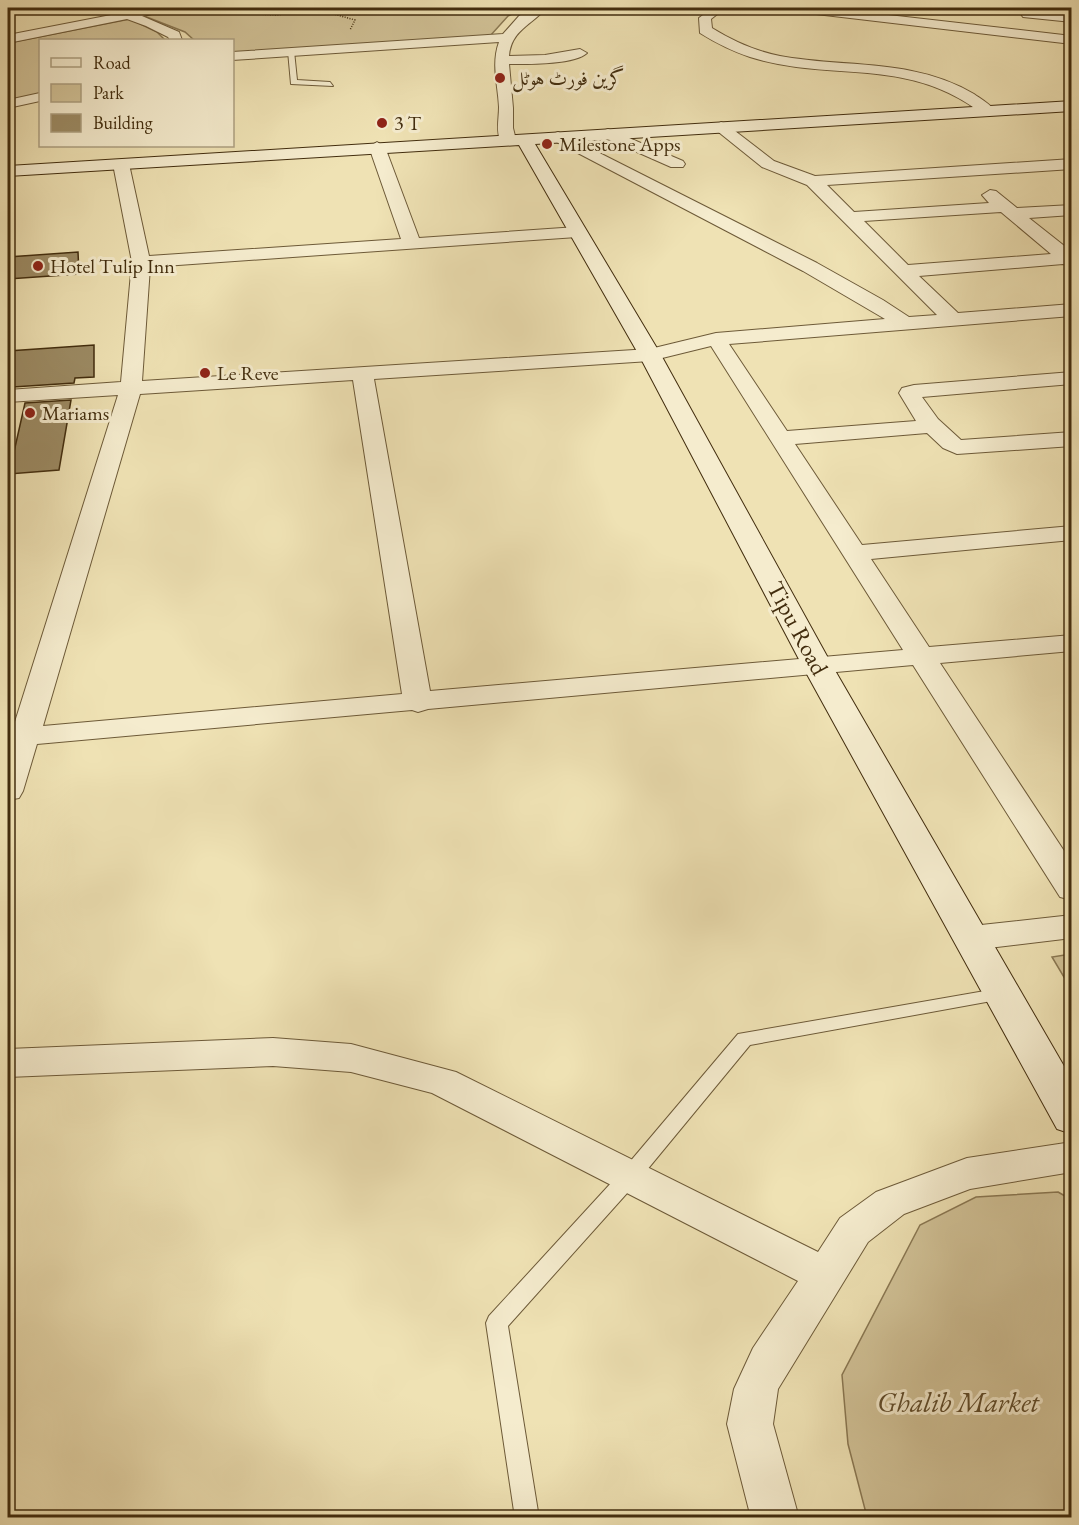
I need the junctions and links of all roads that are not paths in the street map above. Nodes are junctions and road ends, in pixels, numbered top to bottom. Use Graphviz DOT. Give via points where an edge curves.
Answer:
graph roads {
  1 [pos="163,8"];
  2 [pos="540,8"];
  3 [pos="719,8"];
  4 [pos="799,8"];
  5 [pos="1060,8"];
  6 [pos="1071,11"];
  7 [pos="1017,13"];
  8 [pos="130,16"];
  9 [pos="1071,18"];
  10 [pos="505,38"];
  11 [pos="8,39"];
  12 [pos="176,39"];
  13 [pos="1071,40"];
  14 [pos="291,51"];
  15 [pos="580,53"];
  16 [pos="234,56"];
  17 [pos="501,60"];
  18 [pos="330,84"];
  19 [pos="39,97"];
  20 [pos="8,104"];
  21 [pos="1071,106"];
  22 [pos="988,111"];
  23 [pos="721,127"];
  24 [pos="608,134"];
  25 [pos="558,137"];
  26 [pos="516,139"];
  27 [pos="377,147"];
  28 [pos="121,164"];
  29 [pos="677,164"];
  30 [pos="1071,164"];
  31 [pos="8,171"];
  32 [pos="963,171"];
  33 [pos="813,181"];
  34 [pos="1008,210"];
  35 [pos="1071,210"];
  36 [pos="850,217"];
  37 [pos="577,232"];
  38 [pos="412,244"];
  39 [pos="1070,260"];
  40 [pos="141,262"];
  41 [pos="905,271"];
  42 [pos="1071,310"];
  43 [pos="952,319"];
  44 [pos="904,323"];
  45 [pos="716,339"];
  46 [pos="650,355"];
  47 [pos="362,373"];
  48 [pos="899,375"];
  49 [pos="1071,378"];
  50 [pos="131,388"];
  51 [pos="914,391"];
  52 [pos="8,396"];
  53 [pos="933,426"];
  54 [pos="780,438"];
  55 [pos="1071,439"];
  56 [pos="1071,533"];
  57 [pos="857,554"];
  58 [pos="1071,643"];
  59 [pos="923,657"];
  60 [pos="818,667"];
  61 [pos="418,703"];
  62 [pos="25,736"];
  63 [pos="8,791"];
  64 [pos="1071,889"];
  65 [pos="1071,926"];
  66 [pos="972,938"];
  67 [pos="1002,994"];
  68 [pos="8,1064"];
  69 [pos="1071,1118"];
  70 [pos="1071,1157"];
  71 [pos="630,1176"];
  72 [pos="827,1276"];
  73 [pos="527,1518"];
  74 [pos="775,1518"];
  1 -- 8 [label="street"];
  2 -- 10 [label="street" via="520,20"];
  3 -- 22 [label="street" via="705,18 705,30 736,49 812,64 919,76 971,98"];
  4 -- 13 [label="street"];
  5 -- 6 [label="street"];
  7 -- 9 [label="street"];
  8 -- 11 [label="street"];
  8 -- 12 [label="street" via="151,22"];
  10 -- 14 [label="street"];
  10 -- 17 [label="street, Tipu Road"];
  14 -- 16 [label="street"];
  14 -- 18 [label="lane" via="294,82"];
  15 -- 17 [label="street"];
  17 -- 26 [label="street, Tipu Road" via="504,131"];
  19 -- 20 [label="street"];
  21 -- 22 [label="street"];
  22 -- 23 [label="street"];
  23 -- 24 [label="street"];
  23 -- 33 [label="street" via="768,164"];
  24 -- 25 [label="street"];
  24 -- 29 [label="street"];
  25 -- 26 [label="street"];
  25 -- 44 [label="street" via="810,267"];
  26 -- 27 [label="street"];
  26 -- 37 [label="street, Tipu Road"];
  27 -- 28 [label="street"];
  27 -- 38 [label="street"];
  28 -- 31 [label="street"];
  28 -- 40 [label="street"];
  30 -- 32 [label="street"];
  32 -- 33 [label="street"];
  32 -- 34 [label="street"];
  33 -- 36 [label="street"];
  34 -- 35 [label="street"];
  34 -- 36 [label="street"];
  34 -- 39 [label="street"];
  36 -- 41 [label="street"];
  37 -- 38 [label="street"];
  37 -- 46 [label="street, Tipu Road"];
  38 -- 40 [label="street"];
  39 -- 41 [label="street"];
  40 -- 50 [label="street"];
  41 -- 43 [label="street"];
  42 -- 43 [label="street"];
  43 -- 44 [label="street"];
  44 -- 45 [label="street"];
  45 -- 46 [label="street"];
  45 -- 54 [label="street"];
  46 -- 47 [label="street"];
  46 -- 60 [label="street, Tipu Road"];
  47 -- 50 [label="street"];
  47 -- 61 [label="street"];
  48 -- 51 [label="street"];
  49 -- 51 [label="street"];
  50 -- 52 [label="street"];
  50 -- 62 [label="street"];
  51 -- 53 [label="street" via="911,398"];
  53 -- 54 [label="street"];
  53 -- 55 [label="street" via="957,447"];
  54 -- 57 [label="street"];
  56 -- 57 [label="street"];
  57 -- 59 [label="street"];
  58 -- 59 [label="street"];
  59 -- 60 [label="street"];
  59 -- 64 [label="street"];
  60 -- 61 [label="street"];
  60 -- 66 [label="street, Tipu Road"];
  61 -- 62 [label="street"];
  62 -- 63 [label="street"];
  65 -- 66 [label="street"];
  66 -- 67 [label="street, Tipu Road"];
  67 -- 69 [label="street, Tipu Road"];
  67 -- 71 [label="lane" via="744,1040"];
  68 -- 71 [label="street" via="273,1052 351,1058 443,1083"];
  70 -- 72 [label="street" via="967,1174 890,1203 854,1230"];
  71 -- 72 [label="street"];
  71 -- 73 [label="lane" via="497,1323"];
  72 -- 74 [label="street" via="769,1362 756,1389 750,1424"];
}
